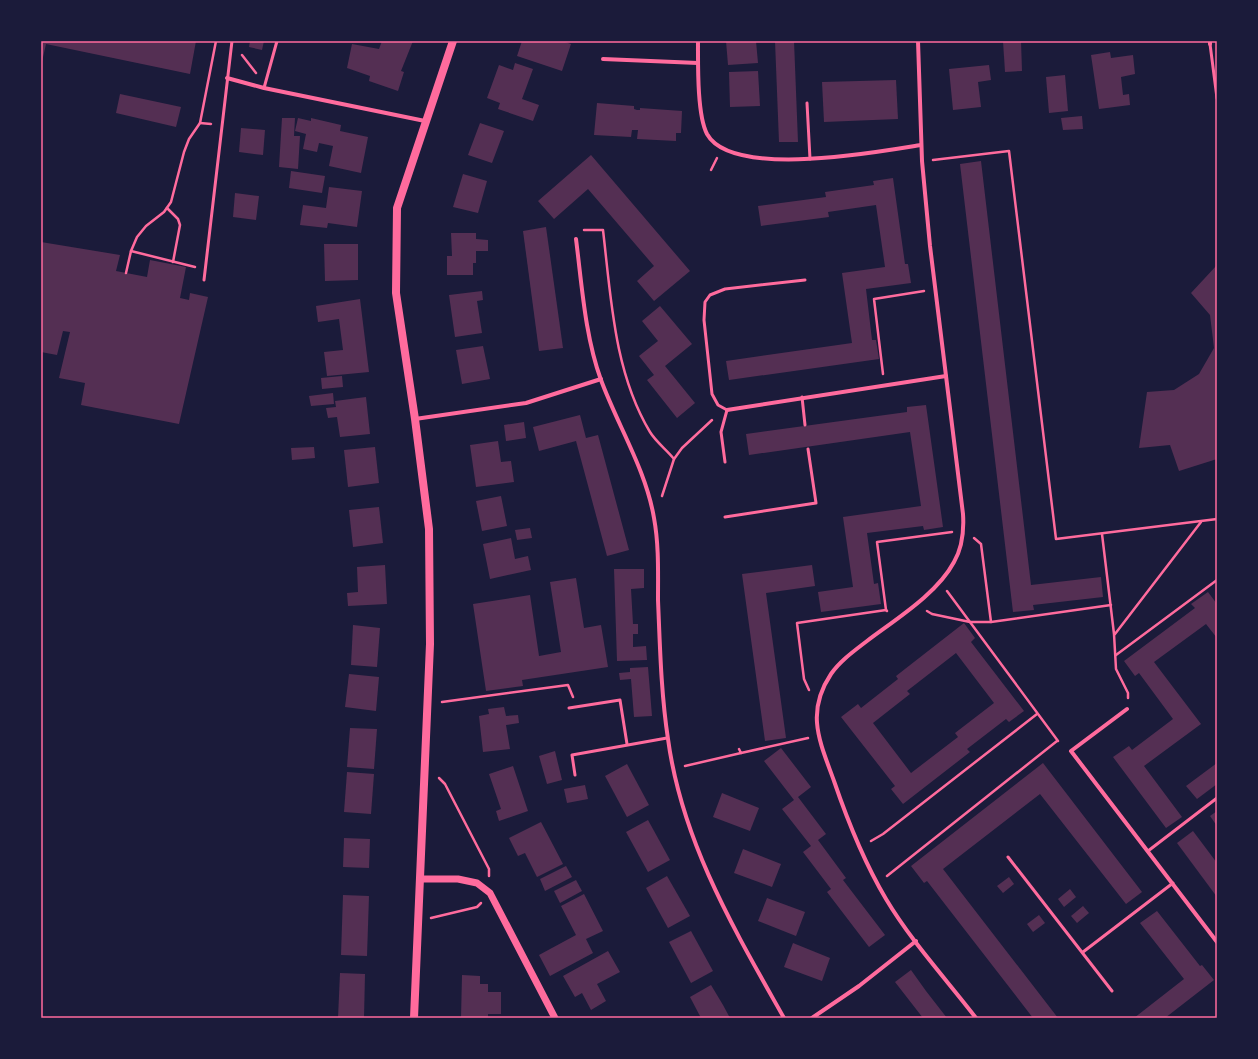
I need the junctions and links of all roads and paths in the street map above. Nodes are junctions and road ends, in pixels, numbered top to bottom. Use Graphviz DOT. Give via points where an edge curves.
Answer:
graph roads {
  1 [pos="216,41"];
  2 [pos="232,41"];
  3 [pos="277,41"];
  4 [pos="454,41"];
  5 [pos="698,41"];
  6 [pos="918,41"];
  7 [pos="1210,43"];
  8 [pos="239,52"];
  9 [pos="603,59"];
  10 [pos="698,63"];
  11 [pos="227,78"];
  12 [pos="264,88"];
  13 [pos="1217,98"];
  14 [pos="807,103"];
  15 [pos="425,121"];
  16 [pos="921,146"];
  17 [pos="810,159"];
  18 [pos="922,161"];
  19 [pos="167,208"];
  20 [pos="576,239"];
  21 [pos="131,251"];
  22 [pos="173,262"];
  23 [pos="205,270"];
  24 [pos="126,273"];
  25 [pos="204,280"];
  26 [pos="805,280"];
  27 [pos="936,289"];
  28 [pos="946,376"];
  29 [pos="601,379"];
  30 [pos="885,385"];
  31 [pos="802,397"];
  32 [pos="727,410"];
  33 [pos="415,419"];
  34 [pos="805,424"];
  35 [pos="808,449"];
  36 [pos="674,459"];
  37 [pos="725,462"];
  38 [pos="654,517"];
  39 [pos="725,517"];
  40 [pos="1217,519"];
  41 [pos="1201,522"];
  42 [pos="964,530"];
  43 [pos="1102,534"];
  44 [pos="1217,580"];
  45 [pos="941,582"];
  46 [pos="915,604"];
  47 [pos="1111,605"];
  48 [pos="886,610"];
  49 [pos="894,621"];
  50 [pos="970,622"];
  51 [pos="991,622"];
  52 [pos="1114,634"];
  53 [pos="1115,655"];
  54 [pos="568,685"];
  55 [pos="427,704"];
  56 [pos="817,705"];
  57 [pos="568,708"];
  58 [pos="1126,709"];
  59 [pos="1037,714"];
  60 [pos="818,734"];
  61 [pos="667,738"];
  62 [pos="1057,741"];
  63 [pos="627,744"];
  64 [pos="739,749"];
  65 [pos="1071,751"];
  66 [pos="741,753"];
  67 [pos="425,766"];
  68 [pos="672,769"];
  69 [pos="575,776"];
  70 [pos="1217,798"];
  71 [pos="860,848"];
  72 [pos="1148,851"];
  73 [pos="1008,857"];
  74 [pos="420,879"];
  75 [pos="877,883"];
  76 [pos="1173,883"];
  77 [pos="490,893"];
  78 [pos="418,919"];
  79 [pos="916,941"];
  80 [pos="1217,942"];
  81 [pos="1083,952"];
  82 [pos="1112,990"];
  83 [pos="414,1018"];
  84 [pos="555,1018"];
  85 [pos="784,1018"];
  86 [pos="812,1018"];
  87 [pos="976,1018"];
  1 -- 19 [label="path" via="200,123 189,139"];
  2 -- 11 [label="lane"];
  3 -- 12 [label="lane"];
  4 -- 15 [label="main road"];
  5 -- 10 [label="street"];
  6 -- 16 [label="street"];
  7 -- 13 [label="lane"];
  8 -- 12 [label="path"];
  9 -- 10 [label="street"];
  10 -- 17 [label="street" via="702,120 708,135 721,149 739,156 795,161"];
  11 -- 12 [label="street"];
  11 -- 23 [label="lane"];
  12 -- 15 [label="street"];
  14 -- 17 [label="lane"];
  15 -- 33 [label="main road" via="397,208 396,293"];
  16 -- 17 [label="street"];
  16 -- 18 [label="street"];
  18 -- 27 [label="street"];
  18 -- 43 [label="path" via="1008,151 1056,539"];
  19 -- 21 [label="path" via="146,226 137,237"];
  19 -- 22 [label="path" via="178,219 180,225"];
  20 -- 29 [label="street" via="588,327"];
  20 -- 36 [label="path" via="583,230 603,230 615,327 623,365 637,406 651,433"];
  21 -- 22 [label="path"];
  21 -- 24 [label="path"];
  22 -- 23 [label="path"];
  23 -- 25 [label="lane"];
  26 -- 32 [label="lane" via="725,289 710,296 706,302 704,320 712,394 718,405"];
  27 -- 28 [label="street"];
  27 -- 30 [label="path" via="874,299"];
  28 -- 30 [label="street"];
  28 -- 42 [label="street"];
  29 -- 33 [label="street" via="526,403"];
  29 -- 38 [label="street" via="637,464"];
  30 -- 31 [label="street"];
  31 -- 32 [label="street"];
  31 -- 34 [label="lane"];
  32 -- 36 [label="path" via="708,423"];
  32 -- 37 [label="lane" via="721,432"];
  33 -- 55 [label="main road" via="430,529"];
  35 -- 39 [label="lane" via="816,504"];
  36 -- 38 [label="path"];
  38 -- 61 [label="street" via="660,672"];
  40 -- 41 [label="path"];
  41 -- 43 [label="path"];
  41 -- 52 [label="path"];
  42 -- 45 [label="street" via="955,561"];
  42 -- 48 [label="path" via="877,542"];
  42 -- 51 [label="path" via="981,544"];
  43 -- 47 [label="path"];
  44 -- 53 [label="path"];
  45 -- 46 [label="street"];
  45 -- 50 [label="path"];
  46 -- 49 [label="street"];
  46 -- 50 [label="path" via="932,614"];
  47 -- 51 [label="path"];
  47 -- 52 [label="path"];
  48 -- 49 [label="path"];
  48 -- 56 [label="path" via="797,623 804,679"];
  49 -- 56 [label="street" via="848,656 831,674"];
  50 -- 51 [label="path"];
  50 -- 59 [label="path"];
  52 -- 53 [label="path"];
  53 -- 58 [label="path" via="1116,669 1128,693"];
  54 -- 55 [label="path"];
  55 -- 67 [label="main road"];
  56 -- 60 [label="street"];
  57 -- 63 [label="lane" via="620,700"];
  58 -- 65 [label="street"];
  59 -- 62 [label="path"];
  59 -- 71 [label="path" via="883,834"];
  60 -- 66 [label="path" via="803,740"];
  60 -- 71 [label="street"];
  61 -- 63 [label="lane"];
  61 -- 68 [label="street"];
  62 -- 65 [label="path"];
  62 -- 75 [label="path"];
  63 -- 69 [label="lane" via="572,755"];
  64 -- 66 [label="path"];
  65 -- 72 [label="street"];
  66 -- 68 [label="path"];
  67 -- 74 [label="main road"];
  67 -- 77 [label="path" via="445,784 489,869"];
  68 -- 85 [label="street" via="683,811 707,875"];
  70 -- 72 [label="lane"];
  71 -- 75 [label="street"];
  72 -- 76 [label="street"];
  73 -- 81 [label="lane"];
  74 -- 77 [label="street" via="477,883"];
  74 -- 78 [label="main road"];
  75 -- 79 [label="street" via="886,900"];
  76 -- 80 [label="street"];
  76 -- 81 [label="lane"];
  77 -- 78 [label="path" via="477,907 438,918"];
  77 -- 84 [label="street"];
  78 -- 83 [label="main road"];
  79 -- 86 [label="street" via="859,986"];
  79 -- 87 [label="street"];
  81 -- 82 [label="lane"];
}
